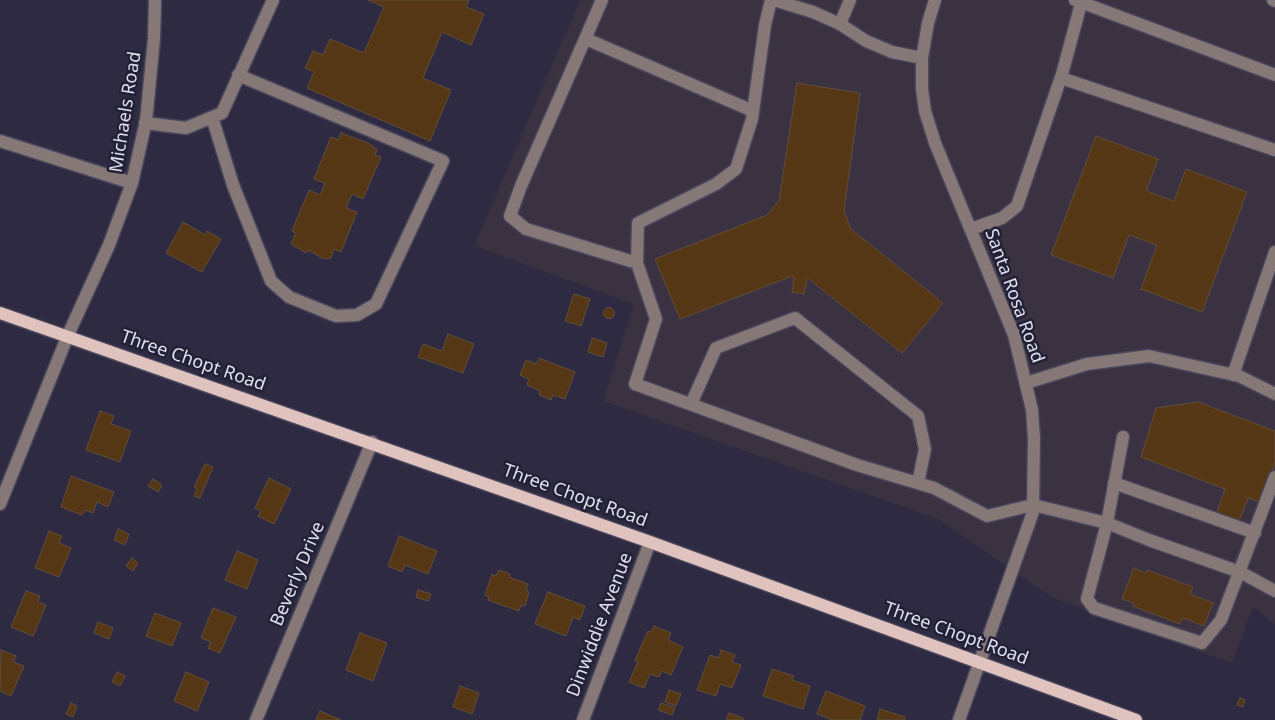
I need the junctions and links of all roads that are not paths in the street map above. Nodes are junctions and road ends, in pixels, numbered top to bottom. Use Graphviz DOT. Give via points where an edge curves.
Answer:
graph roads {
  1 [pos="155,0"];
  2 [pos="272,0"];
  3 [pos="602,0"];
  4 [pos="772,0"];
  5 [pos="850,0"];
  6 [pos="935,0"];
  7 [pos="1079,1"];
  8 [pos="840,24"];
  9 [pos="586,39"];
  10 [pos="922,58"];
  11 [pos="238,75"];
  12 [pos="1275,75"];
  13 [pos="1061,77"];
  14 [pos="753,111"];
  15 [pos="212,117"];
  16 [pos="145,123"];
  17 [pos="0,141"];
  18 [pos="1275,150"];
  19 [pos="132,183"];
  20 [pos="971,229"];
  21 [pos="1275,252"];
  22 [pos="637,263"];
  23 [pos="0,313"];
  24 [pos="68,336"];
  25 [pos="1233,375"];
  26 [pos="1026,382"];
  27 [pos="1275,394"];
  28 [pos="691,404"];
  29 [pos="1124,437"];
  30 [pos="372,442"];
  31 [pos="1275,477"];
  32 [pos="918,483"];
  33 [pos="1114,483"];
  34 [pos="0,504"];
  35 [pos="1033,505"];
  36 [pos="1107,522"];
  37 [pos="1255,533"];
  38 [pos="650,542"];
  39 [pos="1240,572"];
  40 [pos="1275,591"];
  41 [pos="980,661"];
  42 [pos="256,720"];
  43 [pos="583,720"];
  44 [pos="959,720"];
  45 [pos="1136,720"];
  1 -- 16 [label="street, Michaels Road"];
  2 -- 11 [label="street"];
  3 -- 9 [label="street"];
  4 -- 8 [label="street"];
  4 -- 14 [label="street" via="765,25"];
  5 -- 8 [label="street"];
  6 -- 10 [label="street, Santa Rosa Road"];
  7 -- 12 [label="street"];
  7 -- 13 [label="street"];
  8 -- 10 [label="street" via="866,41 892,52"];
  9 -- 14 [label="street"];
  9 -- 22 [label="street" via="520,186 510,216 526,229"];
  10 -- 20 [label="street, Santa Rosa Road" via="925,111"];
  11 -- 15 [label="street" via="222,113"];
  11 -- 15 [label="street" via="443,161 376,304 357,315 336,316 289,297 271,281 233,185"];
  13 -- 18 [label="street"];
  13 -- 20 [label="street" via="1017,206 1002,218"];
  14 -- 22 [label="street" via="736,169 716,184 638,223"];
  15 -- 16 [label="street" via="186,128"];
  16 -- 19 [label="street, Michaels Road"];
  17 -- 19 [label="street"];
  19 -- 24 [label="street, Michaels Road" via="109,245"];
  20 -- 26 [label="street, Santa Rosa Road" via="1014,335"];
  21 -- 25 [label="street"];
  22 -- 28 [label="street" via="656,318 634,384"];
  23 -- 24 [label="main road, Three Chopt Road"];
  24 -- 30 [label="main road, Three Chopt Road"];
  24 -- 34 [label="street, Michaels Road"];
  25 -- 26 [label="street" via="1149,356 1087,364"];
  25 -- 27 [label="street"];
  26 -- 35 [label="street, Santa Rosa Road" via="1034,438"];
  28 -- 32 [label="street" via="857,465"];
  28 -- 32 [label="street" via="716,348 795,318 918,416 925,448"];
  29 -- 33 [label="street"];
  30 -- 38 [label="main road, Three Chopt Road"];
  30 -- 42 [label="street, Beverly Drive"];
  31 -- 37 [label="street"];
  32 -- 35 [label="street" via="987,516"];
  33 -- 36 [label="street"];
  33 -- 37 [label="street"];
  35 -- 36 [label="street"];
  35 -- 41 [label="street, Santa Rosa Road" via="1006,594"];
  36 -- 39 [label="street"];
  36 -- 39 [label="street" via="1087,600 1094,608 1202,643 1221,620"];
  37 -- 39 [label="street"];
  38 -- 41 [label="main road, Three Chopt Road"];
  38 -- 43 [label="street, Dinwiddie Avenue"];
  39 -- 40 [label="street"];
  41 -- 44 [label="street, Santa Rosa Road"];
  41 -- 45 [label="main road, Three Chopt Road"];
}
